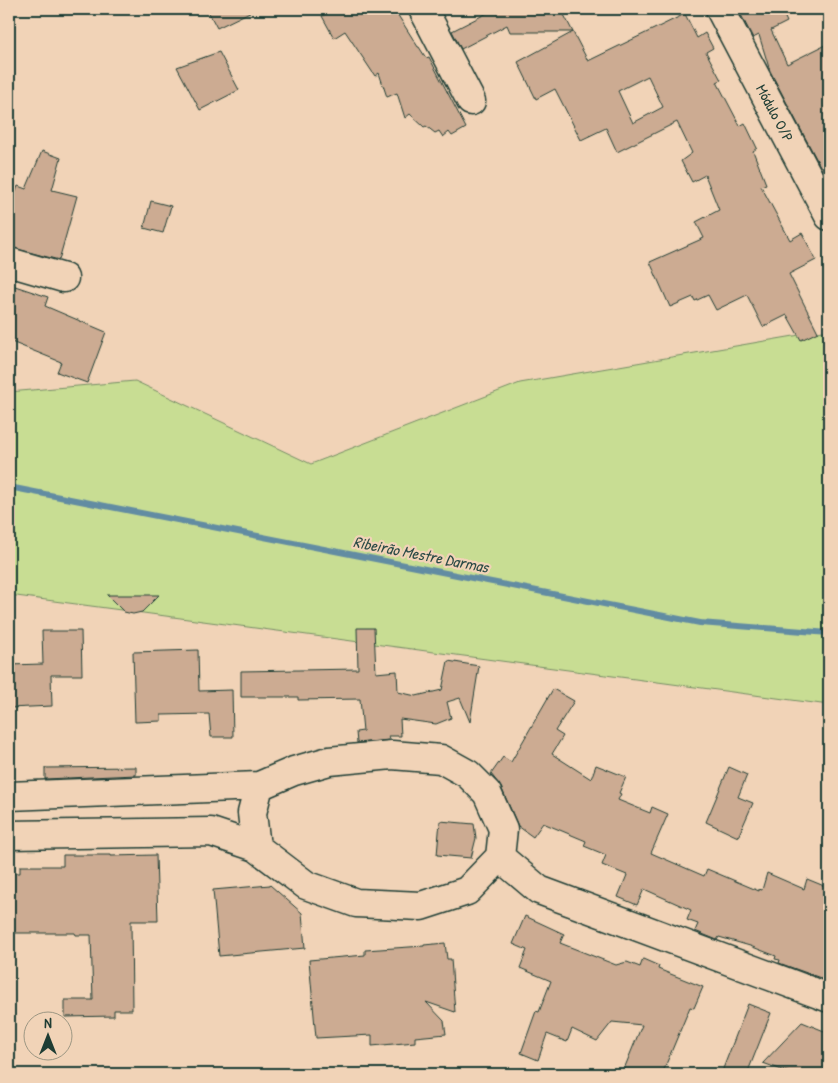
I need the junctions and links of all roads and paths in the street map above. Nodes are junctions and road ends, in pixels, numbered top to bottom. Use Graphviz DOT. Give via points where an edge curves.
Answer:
graph roads {
  1 [pos="423,9"];
  2 [pos="720,9"];
  3 [pos="471,101"];
  4 [pos="829,216"];
  5 [pos="9,262"];
  6 [pos="64,278"];
  7 [pos="260,786"];
  8 [pos="9,796"];
  9 [pos="9,834"];
  10 [pos="256,847"];
  11 [pos="500,857"];
  12 [pos="829,998"];
  1 -- 3 [label="street"];
  2 -- 4 [label="street, Módulo O/P"];
  5 -- 6 [label="street"];
  7 -- 8 [label="street"];
  7 -- 10 [label="street" via="252,813"];
  7 -- 11 [label="street" via="294,771 329,761 392,755 441,759 468,774 487,793 503,829"];
  9 -- 10 [label="street" via="211,832"];
  10 -- 11 [label="street" via="306,885 366,904 421,906 467,891"];
  11 -- 12 [label="street" via="539,890"];
}
